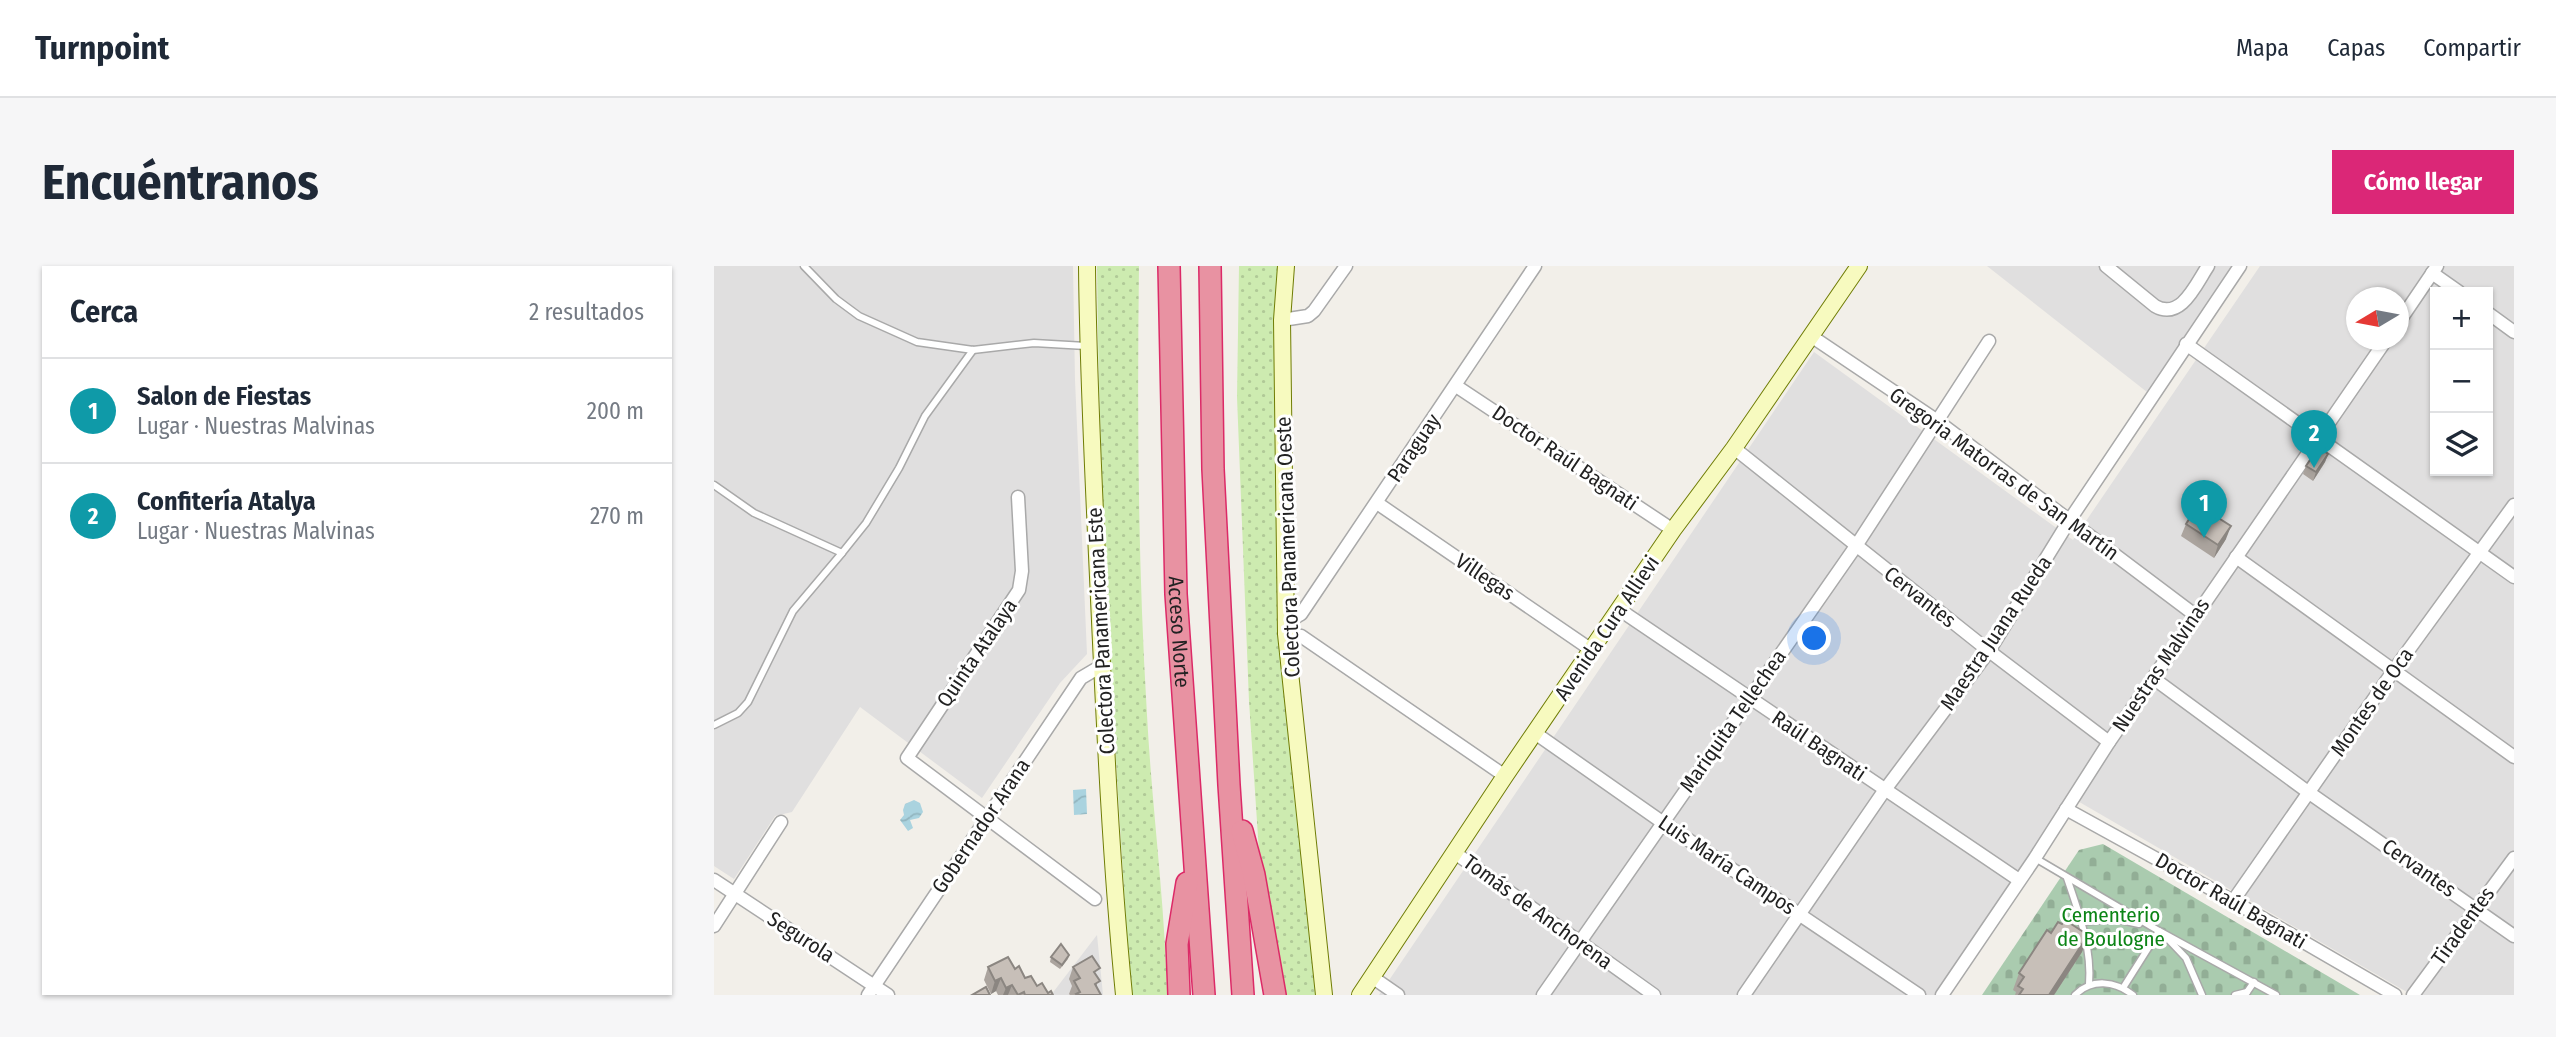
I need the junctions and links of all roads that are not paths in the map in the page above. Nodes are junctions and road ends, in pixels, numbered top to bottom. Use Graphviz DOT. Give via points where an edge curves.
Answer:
graph roads {
  1 [pos="804,266"];
  2 [pos="1087,266"];
  3 [pos="1169,266"];
  4 [pos="1210,266"];
  5 [pos="1286,266"];
  6 [pos="1346,266"];
  7 [pos="1535,266"];
  8 [pos="1859,266"];
  9 [pos="2106,266"];
  10 [pos="2208,266"];
  11 [pos="2240,266"];
  12 [pos="2435,270"];
  13 [pos="2454,287"];
  14 [pos="2409,308"];
  15 [pos="2493,317"];
  16 [pos="1282,320"];
  17 [pos="2514,332"];
  18 [pos="1811,336"];
  19 [pos="1989,341"];
  20 [pos="2186,344"];
  21 [pos="1088,346"];
  22 [pos="973,350"];
  23 [pos="2379,350"];
  24 [pos="1456,386"];
  25 [pos="1936,420"];
  26 [pos="2318,437"];
  27 [pos="1734,448"];
  28 [pos="714,485"];
  29 [pos="1018,497"];
  30 [pos="1377,503"];
  31 [pos="2514,505"];
  32 [pos="2069,521"];
  33 [pos="1673,530"];
  34 [pos="1856,546"];
  35 [pos="2480,552"];
  36 [pos="842,553"];
  37 [pos="2236,557"];
  38 [pos="2514,577"];
  39 [pos="1620,610"];
  40 [pos="2195,615"];
  41 [pos="1287,628"];
  42 [pos="1593,651"];
  43 [pos="1989,651"];
  44 [pos="1102,665"];
  45 [pos="2394,670"];
  46 [pos="2153,678"];
  47 [pos="1749,698"];
  48 [pos="714,725"];
  49 [pos="1535,733"];
  50 [pos="2109,742"];
  51 [pos="2514,757"];
  52 [pos="1505,776"];
  53 [pos="1229,785"];
  54 [pos="1884,791"];
  55 [pos="2308,792"];
  56 [pos="2066,808"];
  57 [pos="986,818"];
  58 [pos="781,822"];
  59 [pos="1662,822"];
  60 [pos="1193,846"];
  61 [pos="1455,853"];
  62 [pos="2035,858"];
  63 [pos="2514,858"];
  64 [pos="2067,878"];
  65 [pos="714,880"];
  66 [pos="2019,880"];
  67 [pos="734,893"];
  68 [pos="1095,900"];
  69 [pos="2233,901"];
  70 [pos="2477,909"];
  71 [pos="1800,915"];
  72 [pos="2081,922"];
  73 [pos="714,926"];
  74 [pos="2159,931"];
  75 [pos="2514,936"];
  76 [pos="1579,942"];
  77 [pos="1372,977"];
  78 [pos="2254,982"];
  79 [pos="2089,985"];
  80 [pos="2123,988"];
  81 [pos="871,990"];
  82 [pos="2246,994"];
  83 [pos="888,995"];
  84 [pos="1124,995"];
  85 [pos="1179,995"];
  86 [pos="1204,995"];
  87 [pos="1244,995"];
  88 [pos="1275,995"];
  89 [pos="1324,995"];
  90 [pos="1360,995"];
  91 [pos="1398,995"];
  92 [pos="1543,995"];
  93 [pos="1654,995"];
  94 [pos="1744,995"];
  95 [pos="1919,995"];
  96 [pos="1942,995"];
  97 [pos="2074,995"];
  98 [pos="2133,995"];
  99 [pos="2202,995"];
  100 [pos="2235,995"];
  101 [pos="2276,995"];
  102 [pos="2395,995"];
  103 [pos="2413,995"];
  1 -- 22 [label="lane" via="859,316 918,342"];
  2 -- 21 [label="street, Colectora Panamericana Este"];
  3 -- 60 [label="highway, Acceso Norte" via="1176,594"];
  4 -- 53 [label="highway, Acceso Norte" via="1213,470"];
  5 -- 16 [label="street, Colectora Panamericana Oeste"];
  6 -- 16 [label="street" via="1314,311"];
  7 -- 24 [label="street, Paraguay"];
  8 -- 18 [label="street, Avenida Cura Allievi"];
  9 -- 10 [label="street" via="2163,311 2182,303"];
  11 -- 20 [label="street, Maestra Juana Rueda"];
  12 -- 13 [label="street"];
  12 -- 14 [label="street"];
  15 -- 17 [label="street"];
  16 -- 41 [label="street, Colectora Panamericana Oeste"];
  18 -- 25 [label="street, Gregoria Matorras de San Martín"];
  18 -- 27 [label="street, Avenida Cura Allievi"];
  19 -- 25 [label="street, Mariquita Tellechea"];
  20 -- 26 [label="street"];
  20 -- 32 [label="street, Maestra Juana Rueda"];
  21 -- 22 [label="lane" via="1034,343"];
  21 -- 44 [label="street, Colectora Panamericana Este"];
  22 -- 36 [label="lane" via="925,416 866,523"];
  23 -- 26 [label="street, Nuestras Malvinas"];
  24 -- 30 [label="street, Paraguay"];
  24 -- 33 [label="street, Doctor Raúl Bagnati"];
  25 -- 32 [label="street, Gregoria Matorras de San Martín"];
  25 -- 34 [label="street, Mariquita Tellechea"];
  26 -- 35 [label="street"];
  26 -- 37 [label="street, Nuestras Malvinas"];
  27 -- 33 [label="street, Avenida Cura Allievi"];
  27 -- 34 [label="street, Cervantes"];
  28 -- 36 [label="lane" via="754,513"];
  29 -- 57 [label="street, Quinta Atalaya" via="1019,590 907,758"];
  30 -- 41 [label="street, Paraguay"];
  30 -- 42 [label="street, Villegas"];
  31 -- 35 [label="street, Montes de Oca"];
  32 -- 40 [label="street, Gregoria Matorras de San Martín"];
  32 -- 43 [label="street, Maestra Juana Rueda"];
  33 -- 39 [label="street, Avenida Cura Allievi"];
  34 -- 43 [label="street, Cervantes"];
  34 -- 47 [label="street, Mariquita Tellechea"];
  35 -- 38 [label="street"];
  35 -- 45 [label="street, Montes de Oca"];
  36 -- 48 [label="lane" via="793,611 747,702 738,713"];
  37 -- 40 [label="street, Nuestras Malvinas"];
  37 -- 45 [label="street"];
  39 -- 42 [label="street, Avenida Cura Allievi"];
  39 -- 47 [label="street, Raúl Bagnati"];
  40 -- 46 [label="street, Nuestras Malvinas"];
  41 -- 52 [label="street"];
  41 -- 89 [label="street, Colectora Panamericana Oeste"];
  42 -- 49 [label="street, Avenida Cura Allievi"];
  43 -- 50 [label="street, Cervantes"];
  43 -- 54 [label="street, Maestra Juana Rueda"];
  44 -- 57 [label="street, Gobernador Arana" via="1081,678"];
  44 -- 84 [label="street, Colectora Panamericana Este"];
  45 -- 51 [label="street"];
  45 -- 55 [label="street, Montes de Oca"];
  46 -- 50 [label="street, Nuestras Malvinas"];
  46 -- 55 [label="street, Cervantes"];
  47 -- 54 [label="street, Raúl Bagnati"];
  47 -- 59 [label="street, Mariquita Tellechea"];
  49 -- 52 [label="street, Avenida Cura Allievi"];
  49 -- 59 [label="street, Luis María Campos"];
  50 -- 56 [label="street, Nuestras Malvinas"];
  52 -- 61 [label="street, Avenida Cura Allievi"];
  53 -- 87 [label="highway, Acceso Norte"];
  53 -- 88 [label="highway" via="1254,875"];
  54 -- 66 [label="street, Raúl Bagnati"];
  54 -- 71 [label="street, Maestra Juana Rueda"];
  55 -- 69 [label="street, Montes de Oca"];
  55 -- 70 [label="street, Cervantes"];
  56 -- 62 [label="street, Nuestras Malvinas"];
  56 -- 69 [label="street, Doctor Raúl Bagnati"];
  57 -- 68 [label="street"];
  57 -- 81 [label="street, Gobernador Arana"];
  58 -- 67 [label="street"];
  59 -- 71 [label="street, Luis María Campos"];
  59 -- 76 [label="street, Mariquita Tellechea"];
  60 -- 85 [label="highway" via="1177,943"];
  60 -- 86 [label="highway, Acceso Norte"];
  61 -- 76 [label="street, Tomás de Anchorena"];
  61 -- 77 [label="street, Avenida Cura Allievi"];
  62 -- 64 [label="lane"];
  62 -- 66 [label="street, Nuestras Malvinas"];
  63 -- 70 [label="street, Tiradentes"];
  64 -- 72 [label="lane"];
  64 -- 74 [label="lane"];
  65 -- 67 [label="street, Segurola"];
  66 -- 96 [label="street, Nuestras Malvinas"];
  67 -- 73 [label="street"];
  67 -- 81 [label="street, Segurola"];
  69 -- 102 [label="street, Doctor Raúl Bagnati"];
  70 -- 75 [label="street, Cervantes"];
  70 -- 103 [label="street, Tiradentes"];
  71 -- 94 [label="street, Maestra Juana Rueda"];
  71 -- 95 [label="street, Luis María Campos"];
  72 -- 74 [label="lane" via="2116,919"];
  72 -- 79 [label="lane" via="2091,969"];
  74 -- 78 [label="lane"];
  74 -- 80 [label="lane"];
  74 -- 99 [label="lane" via="2186,958"];
  76 -- 92 [label="street, Mariquita Tellechea"];
  76 -- 93 [label="street, Tomás de Anchorena"];
  77 -- 90 [label="street, Avenida Cura Allievi"];
  77 -- 91 [label="street"];
  78 -- 82 [label="lane"];
  78 -- 101 [label="lane"];
  79 -- 80 [label="lane" via="2112,983"];
  79 -- 97 [label="lane"];
  80 -- 98 [label="lane"];
  81 -- 83 [label="street, Segurola"];
  82 -- 100 [label="lane"];
}
